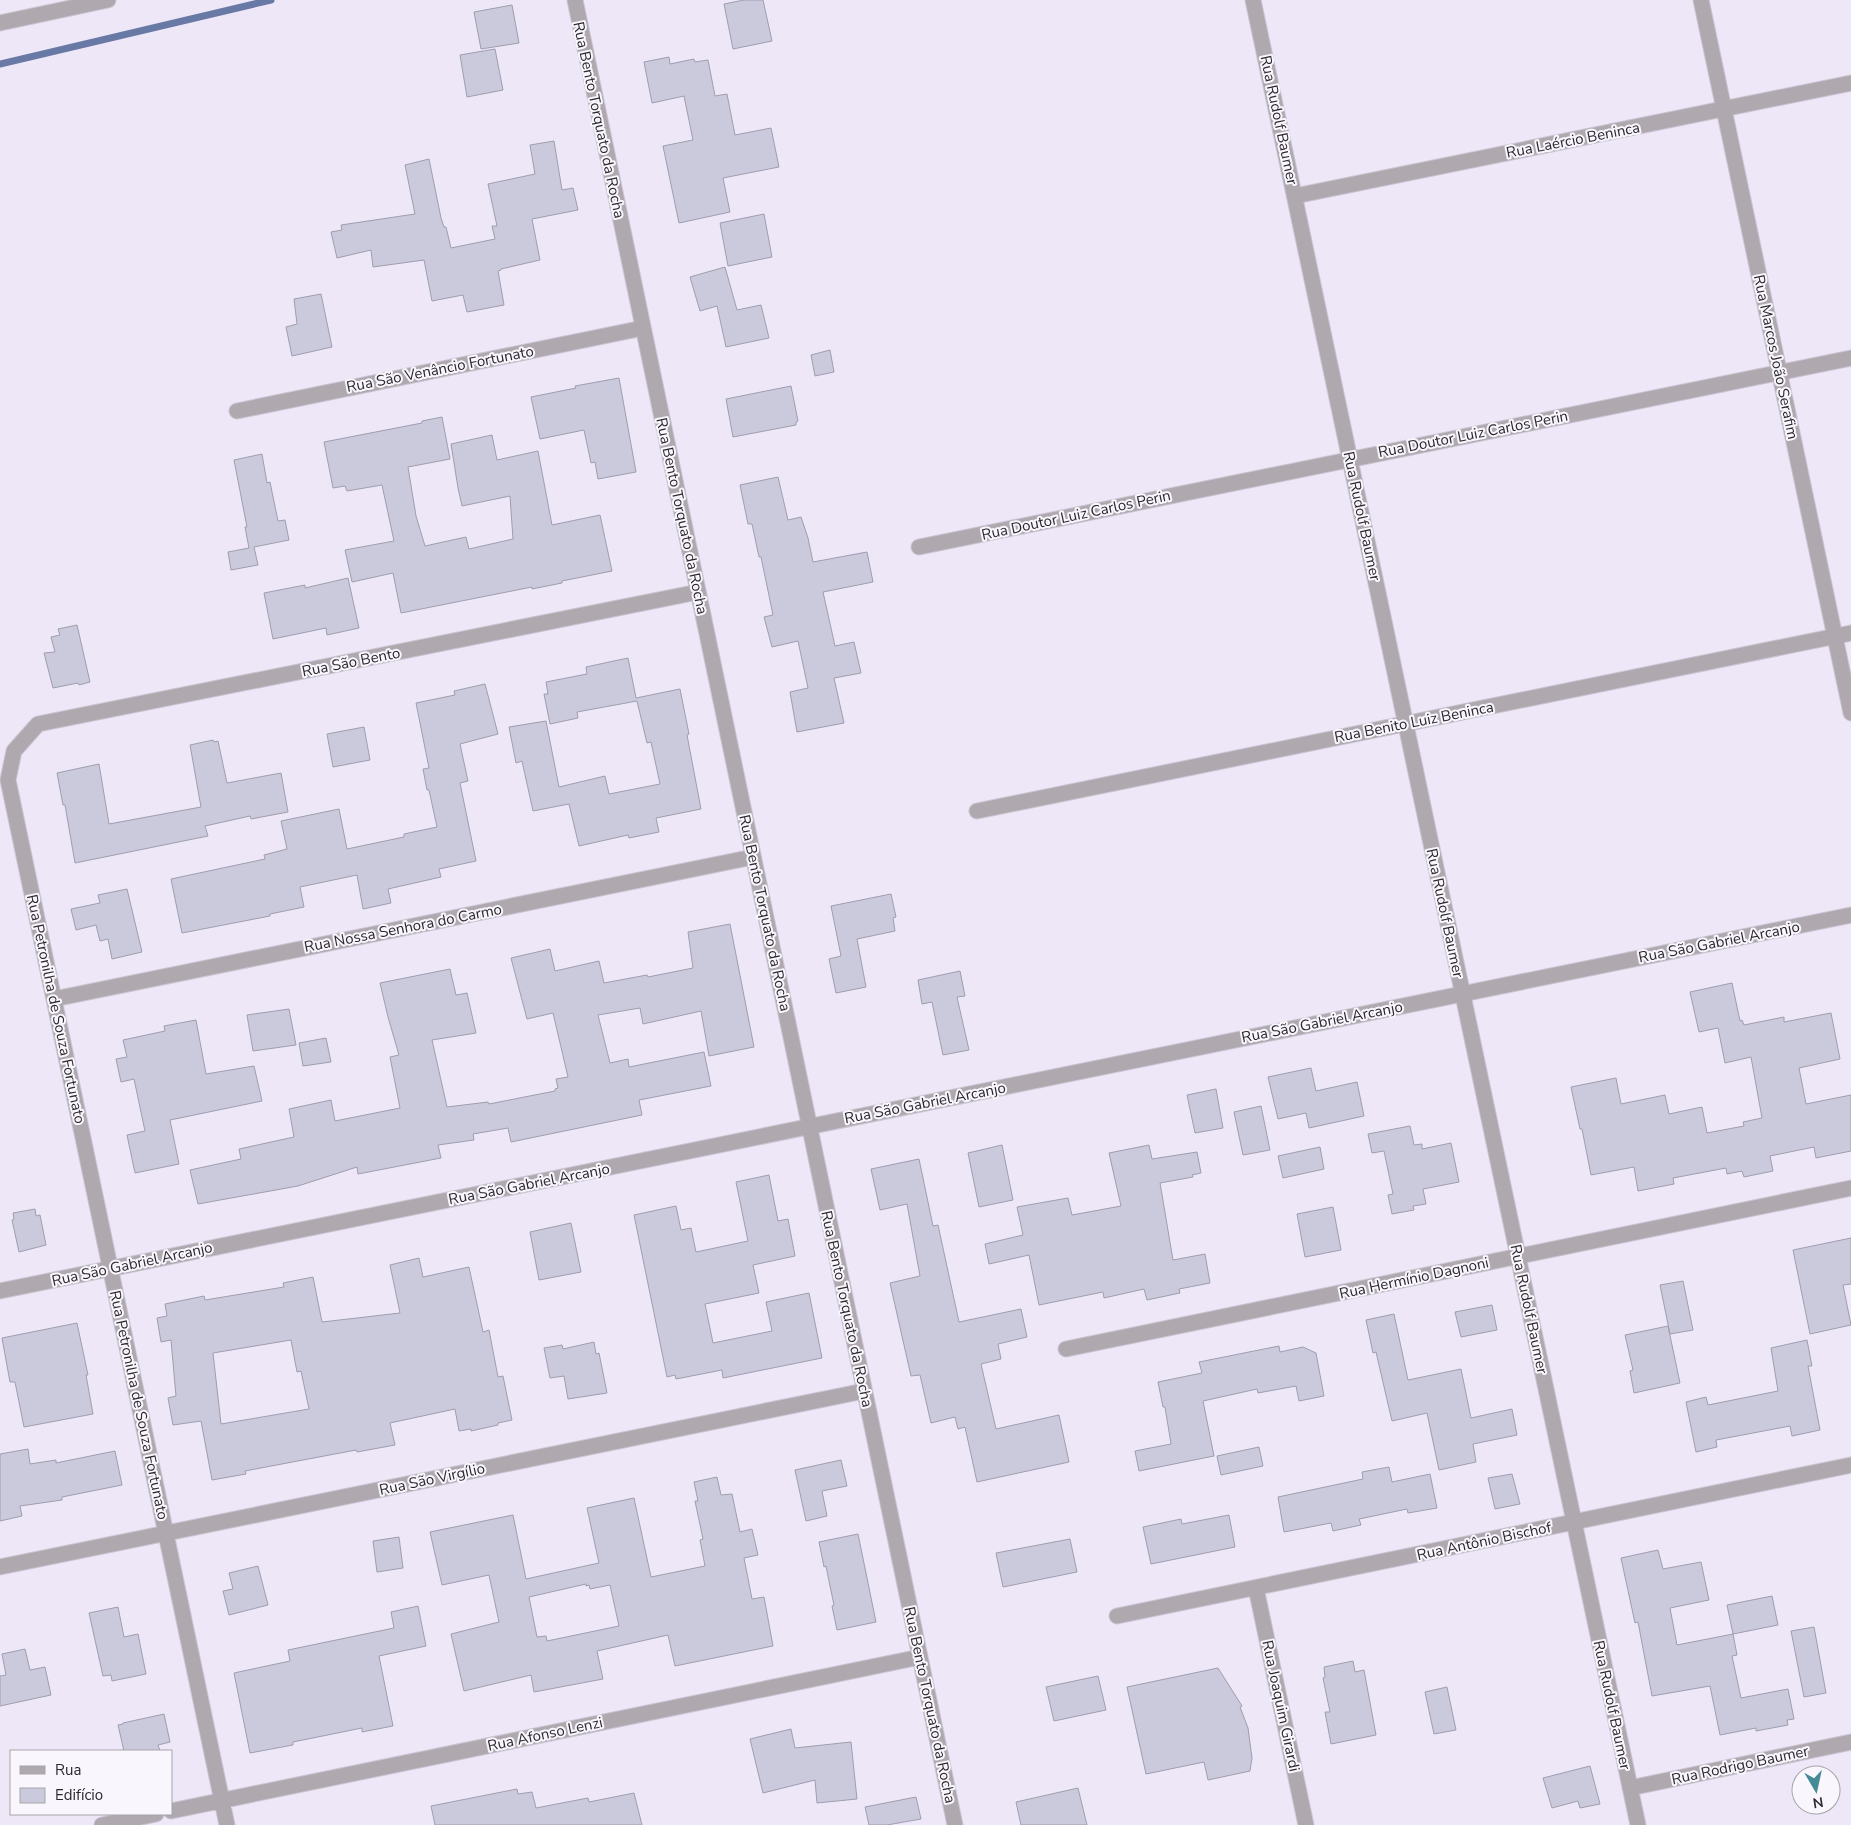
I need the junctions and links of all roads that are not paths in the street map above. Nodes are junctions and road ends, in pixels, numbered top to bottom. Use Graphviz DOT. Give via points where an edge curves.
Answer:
graph roads {
  1 [pos="108,0"];
  2 [pos="575,0"];
  3 [pos="1253,0"];
  4 [pos="1701,0"];
  5 [pos="0,23"];
  6 [pos="1851,83"];
  7 [pos="1724,109"];
  8 [pos="1295,196"];
  9 [pos="643,328"];
  10 [pos="1851,358"];
  11 [pos="1779,372"];
  12 [pos="237,410"];
  13 [pos="1350,459"];
  14 [pos="919,547"];
  15 [pos="698,592"];
  16 [pos="1851,633"];
  17 [pos="1835,637"];
  18 [pos="1851,713"];
  19 [pos="1406,724"];
  20 [pos="14,751"];
  21 [pos="977,811"];
  22 [pos="753,857"];
  23 [pos="1851,915"];
  24 [pos="1462,994"];
  25 [pos="54,999"];
  26 [pos="809,1127"];
  27 [pos="1851,1188"];
  28 [pos="1518,1256"];
  29 [pos="110,1269"];
  30 [pos="0,1291"];
  31 [pos="1066,1349"];
  32 [pos="864,1390"];
  33 [pos="1851,1466"];
  34 [pos="1574,1522"];
  35 [pos="166,1534"];
  36 [pos="0,1568"];
  37 [pos="1256,1588"];
  38 [pos="1117,1616"];
  39 [pos="920,1657"];
  40 [pos="1851,1742"];
  41 [pos="1630,1788"];
  42 [pos="222,1800"];
  43 [pos="172,1811"];
  44 [pos="151,1815"];
  45 [pos="102,1825"];
  46 [pos="227,1825"];
  47 [pos="955,1825"];
  48 [pos="1306,1825"];
  49 [pos="1638,1825"];
  1 -- 5 [label="street"];
  2 -- 9 [label="street, Rua Bento Torquato da Rocha"];
  3 -- 8 [label="street, Rua Rudolf Baumer"];
  4 -- 7 [label="street, Rua Marcos João Serafim"];
  6 -- 7 [label="street, Rua Laércio Beninca"];
  7 -- 8 [label="street, Rua Laércio Beninca"];
  7 -- 11 [label="street, Rua Marcos João Serafim"];
  8 -- 13 [label="street, Rua Rudolf Baumer"];
  9 -- 12 [label="street, Rua São Venâncio Fortunato"];
  9 -- 15 [label="street, Rua Bento Torquato da Rocha"];
  10 -- 11 [label="street, Rua Doutor Luiz Carlos Perin"];
  11 -- 13 [label="street, Rua Doutor Luiz Carlos Perin"];
  11 -- 17 [label="street, Rua Marcos João Serafim"];
  13 -- 14 [label="street, Rua Doutor Luiz Carlos Perin"];
  13 -- 19 [label="street, Rua Rudolf Baumer"];
  15 -- 20 [label="street, Rua São Bento" via="38,724"];
  15 -- 22 [label="street, Rua Bento Torquato da Rocha"];
  16 -- 17 [label="street, Rua Benito Luiz Beninca"];
  17 -- 18 [label="street, Rua Marcos João Serafim"];
  17 -- 19 [label="street, Rua Benito Luiz Beninca"];
  19 -- 21 [label="street, Rua Benito Luiz Beninca"];
  19 -- 24 [label="street, Rua Rudolf Baumer"];
  20 -- 25 [label="street, Rua Petronilha de Souza Fortunato" via="8,780"];
  22 -- 25 [label="street, Rua Nossa Senhora do Carmo"];
  22 -- 26 [label="street, Rua Bento Torquato da Rocha"];
  23 -- 24 [label="street, Rua São Gabriel Arcanjo"];
  24 -- 26 [label="street, Rua São Gabriel Arcanjo"];
  24 -- 28 [label="street, Rua Rudolf Baumer"];
  25 -- 29 [label="street, Rua Petronilha de Souza Fortunato"];
  26 -- 29 [label="street, Rua São Gabriel Arcanjo"];
  26 -- 32 [label="street, Rua Bento Torquato da Rocha"];
  27 -- 28 [label="street, Rua Hermínio Dagnoni"];
  28 -- 31 [label="street, Rua Hermínio Dagnoni"];
  28 -- 34 [label="street, Rua Rudolf Baumer"];
  29 -- 30 [label="street, Rua São Gabriel Arcanjo"];
  29 -- 35 [label="street, Rua Petronilha de Souza Fortunato"];
  32 -- 35 [label="street, Rua São Virgílio"];
  32 -- 39 [label="street, Rua Bento Torquato da Rocha"];
  33 -- 34 [label="street, Rua Antônio Bischof"];
  34 -- 37 [label="street, Rua Antônio Bischof"];
  34 -- 41 [label="street, Rua Rudolf Baumer"];
  35 -- 36 [label="street, Rua São Virgílio"];
  35 -- 42 [label="street, Rua Petronilha de Souza Fortunato"];
  37 -- 38 [label="street, Rua Antônio Bischof"];
  37 -- 48 [label="street, Rua Joaquim Girardi"];
  39 -- 42 [label="street, Rua Afonso Lenzi"];
  39 -- 47 [label="street, Rua Bento Torquato da Rocha"];
  40 -- 41 [label="street, Rua Rodrigo Baumer"];
  41 -- 49 [label="street, Rua Rudolf Baumer"];
  42 -- 43 [label="street, Rua Afonso Lenzi"];
  42 -- 46 [label="street, Rua Petronilha de Souza Fortunato"];
  44 -- 45 [label="street"];
}
